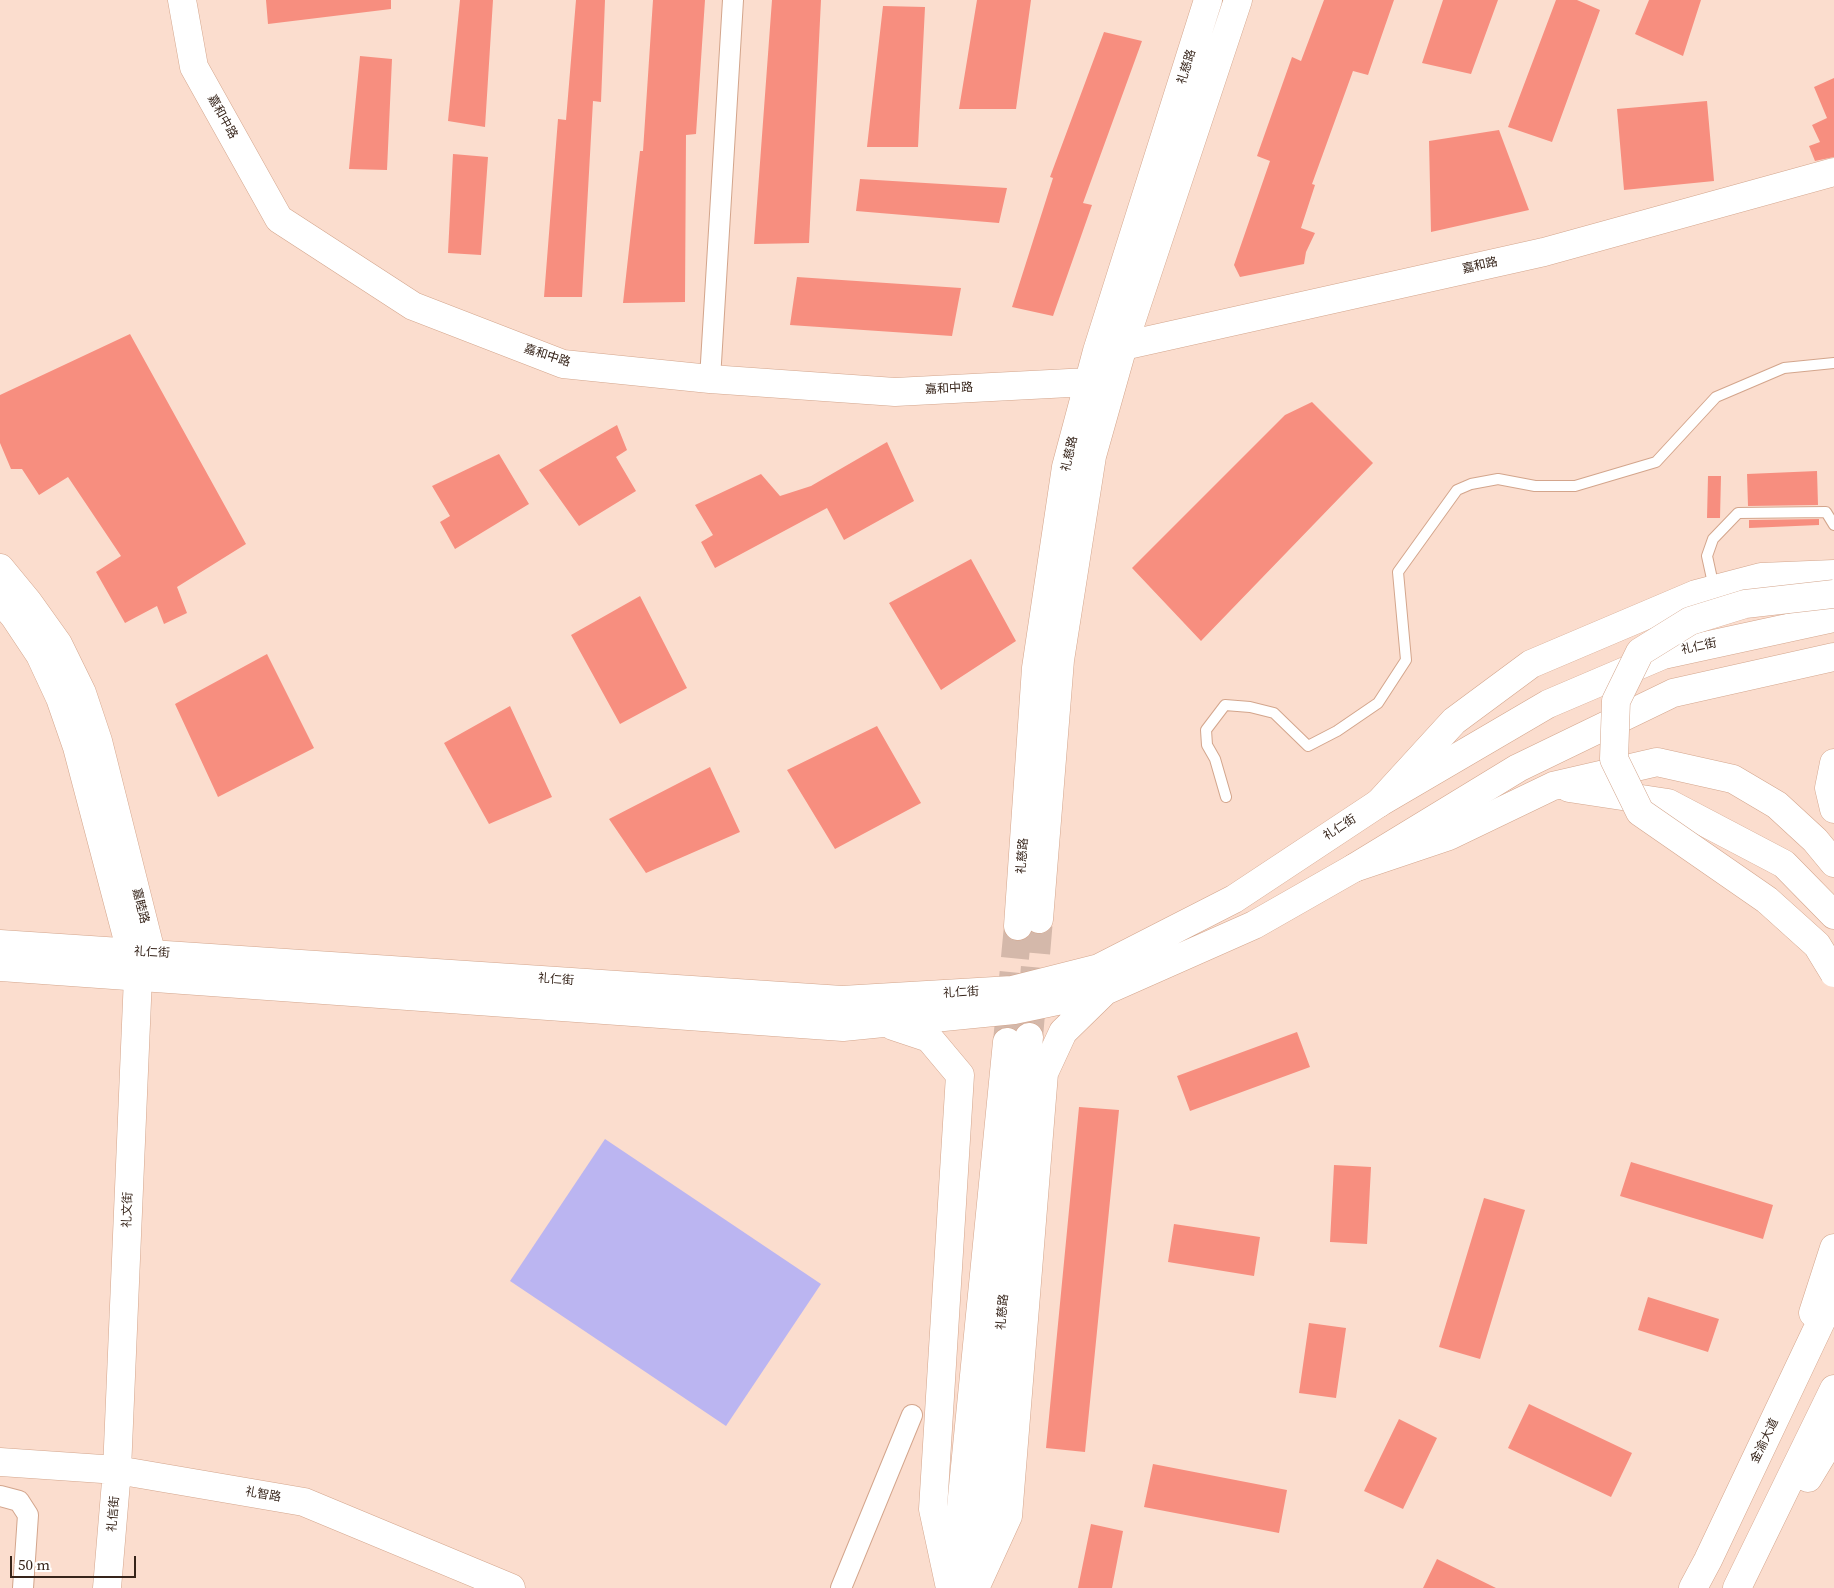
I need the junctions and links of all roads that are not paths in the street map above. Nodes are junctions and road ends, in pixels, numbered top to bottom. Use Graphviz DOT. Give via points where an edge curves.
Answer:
graph roads {
  1 [pos="182,0"];
  2 [pos="733,0"];
  3 [pos="1208,0"];
  4 [pos="1238,0"];
  5 [pos="1834,172"];
  6 [pos="1123,346"];
  7 [pos="1834,363"];
  8 [pos="710,380"];
  9 [pos="1089,382"];
  10 [pos="1834,525"];
  11 [pos="0,568"];
  12 [pos="1834,574"];
  13 [pos="1714,589"];
  14 [pos="1834,594"];
  15 [pos="0,600"];
  16 [pos="1834,618"];
  17 [pos="1834,657"];
  18 [pos="1834,763"];
  19 [pos="1553,786"];
  20 [pos="1226,797"];
  21 [pos="1379,802"];
  22 [pos="1834,809"];
  23 [pos="1834,863"];
  24 [pos="1354,868"];
  25 [pos="1834,915"];
  26 [pos="0,944"];
  27 [pos="144,965"];
  28 [pos="0,967"];
  29 [pos="1834,973"];
  30 [pos="1105,991"];
  31 [pos="885,1023"];
  32 [pos="1018,1039"];
  33 [pos="1834,1248"];
  34 [pos="1834,1294"];
  35 [pos="1834,1389"];
  36 [pos="1786,1398"];
  37 [pos="912,1415"];
  38 [pos="1834,1435"];
  39 [pos="0,1462"];
  40 [pos="117,1470"];
  41 [pos="0,1496"];
  42 [pos="1740,1583"];
  43 [pos="23,1588"];
  44 [pos="107,1588"];
  45 [pos="511,1588"];
  46 [pos="840,1588"];
  47 [pos="964,1588"];
  48 [pos="1693,1588"];
  1 -- 8 [label="main road, 嘉和中路" via="194,67 279,219 413,306 563,364"];
  2 -- 8 [label="street"];
  3 -- 9 [label="main road, 礼慈路"];
  4 -- 6 [label="main road, 礼慈路"];
  5 -- 6 [label="main road, 嘉和路" via="1544,252"];
  6 -- 9 [label="main road, 礼慈路" via="1092,456 1060,660 1028,923 1036,668 1066,467"];
  7 -- 20 [label="lane" via="1784,368 1716,397 1656,462 1575,486 1535,486 1498,479 1456,490 1398,572 1406,660 1378,703 1308,746 1274,713 1250,706 1225,705 1206,730"];
  8 -- 9 [label="main road, 嘉和中路" via="895,392"];
  10 -- 13 [label="lane" via="1826,512 1738,513 1713,539 1707,556"];
  11 -- 27 [label="main road, 嘉睦路" via="58,644 82,693 98,742"];
  12 -- 13 [label="main road" via="1761,577"];
  13 -- 21 [label="main road" via="1530,664 1454,721"];
  14 -- 29 [label="main road, bridge" via="1745,604 1690,621 1640,652 1616,701 1614,759 1640,812 1767,900 1817,945"];
  15 -- 27 [label="main road, 嘉睦路" via="40,655 60,698"];
  16 -- 21 [label="main road, 礼仁街" via="1663,655 1548,704"];
  17 -- 24 [label="main road, 礼仁街" via="1672,693 1518,768"];
  18 -- 22 [label="main road" via="1829,788"];
  19 -- 23 [label="main road" via="1657,762 1732,779 1777,805 1815,840"];
  19 -- 24 [label="main road" via="1449,836"];
  19 -- 25 [label="main road" via="1668,803 1784,864"];
  21 -- 27 [label="main road, 礼仁街" via="1234,899 1099,968 1012,990 842,1000"];
  24 -- 30 [label="main road, 礼仁街" via="1254,926"];
  26 -- 27 [label="main road, 礼仁街"];
  27 -- 28 [label="main road, 礼仁街"];
  27 -- 31 [label="main road, 礼仁街" via="843,1027"];
  27 -- 40 [label="main road, 礼文街"];
  30 -- 31 [label="main road, 礼仁街" via="1014,1010"];
  30 -- 47 [label="main road" via="1063,1032 1044,1073 1008,1516"];
  31 -- 47 [label="main road" via="929,1038 960,1075 933,1509"];
  32 -- 47 [label="main road, 礼慈路"];
  33 -- 36 [label="main road"];
  34 -- 36 [label="main road, 金渝大道"];
  35 -- 42 [label="main road"];
  36 -- 48 [label="main road, 金渝大道"];
  37 -- 46 [label="street"];
  38 -- 42 [label="main road"];
  39 -- 40 [label="main road, 礼智路"];
  40 -- 44 [label="main road, 礼信街"];
  40 -- 45 [label="main road, 礼智路" via="304,1502"];
  41 -- 43 [label="street" via="19,1502 28,1516"];
}
